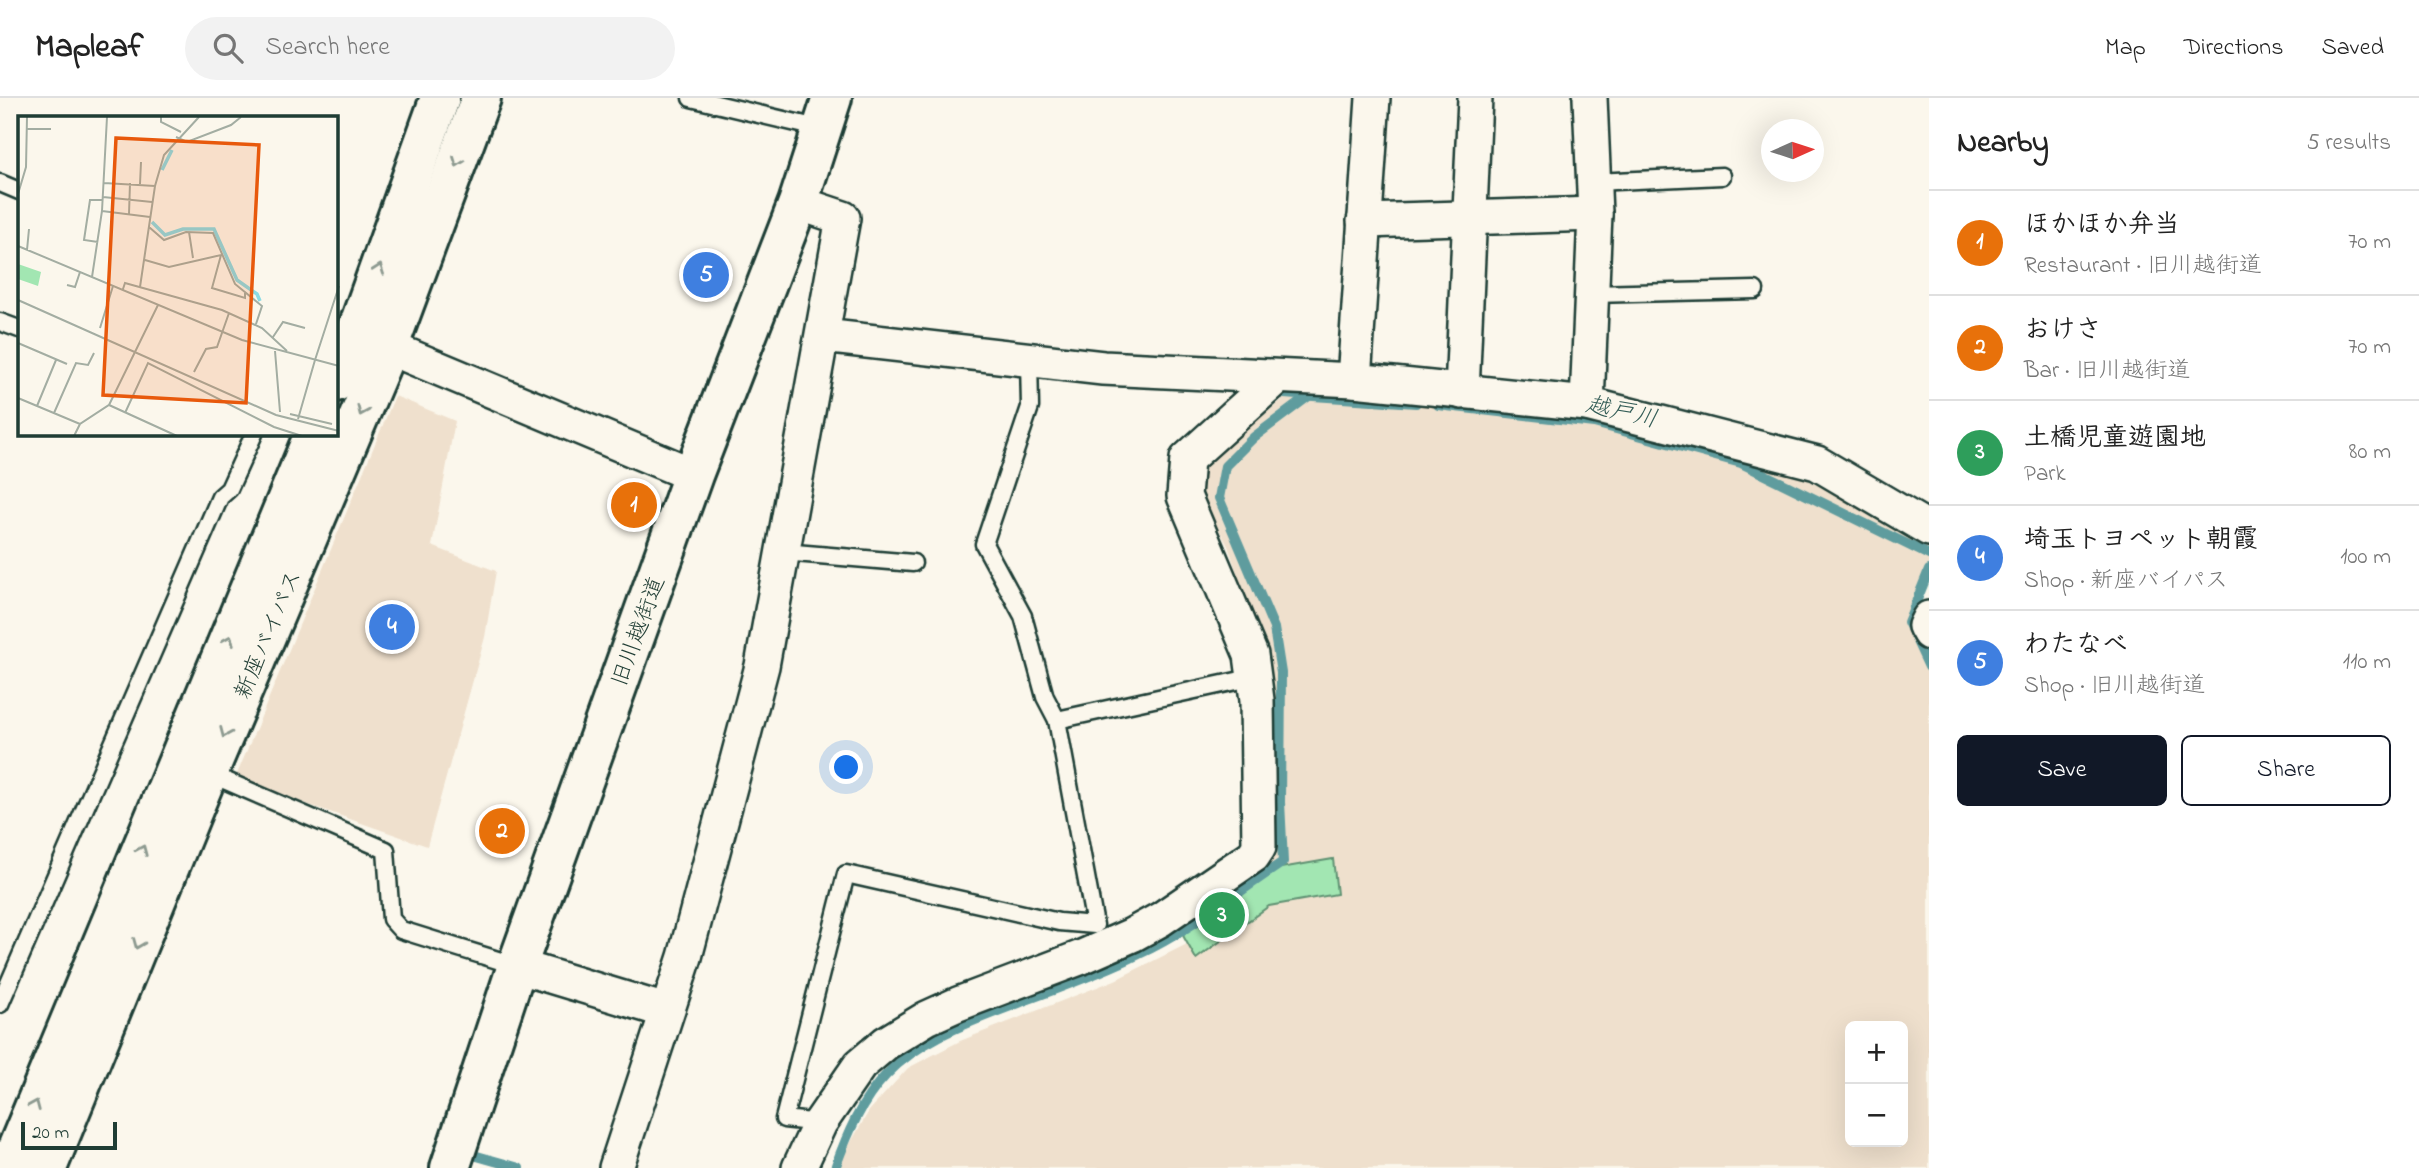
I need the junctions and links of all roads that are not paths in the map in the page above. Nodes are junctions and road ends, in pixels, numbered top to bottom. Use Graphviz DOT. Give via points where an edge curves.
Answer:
graph roads {
  1 [pos="440,98"];
  2 [pos="481,98"];
  3 [pos="691,98"];
  4 [pos="1373,98"];
  5 [pos="1475,98"];
  6 [pos="1590,98"];
  7 [pos="827,113"];
  8 [pos="1722,176"];
  9 [pos="0,183"];
  10 [pos="18,191"];
  11 [pos="1595,198"];
  12 [pos="798,203"];
  13 [pos="1469,218"];
  14 [pos="1364,221"];
  15 [pos="1755,290"];
  16 [pos="1591,294"];
  17 [pos="0,322"];
  18 [pos="18,329"];
  19 [pos="364,336"];
  20 [pos="823,336"];
  21 [pos="1029,359"];
  22 [pos="1278,377"];
  23 [pos="338,379"];
  24 [pos="1354,380"];
  25 [pos="1462,392"];
  26 [pos="1587,404"];
  27 [pos="338,409"];
  28 [pos="253,436"];
  29 [pos="313,436"];
  30 [pos="328,436"];
  31 [pos="693,475"];
  32 [pos="1929,530"];
  33 [pos="783,552"];
  34 [pos="913,563"];
  35 [pos="1929,618"];
  36 [pos="1929,633"];
  37 [pos="1255,677"];
  38 [pos="1057,720"];
  39 [pos="208,773"];
  40 [pos="517,966"];
  41 [pos="0,1004"];
  42 [pos="666,1011"];
  43 [pos="820,1123"];
  44 [pos="9,1168"];
  45 [pos="47,1168"];
  46 [pos="450,1168"];
  47 [pos="616,1168"];
  48 [pos="799,1168"];
  19 -- 1 [label="main road, 新座バイパス, one-way"];
  2 -- 19 [label="main road, 新座バイパス, one-way"];
  3 -- 7 [label="lane"];
  4 -- 14 [label="street"];
  5 -- 13 [label="street"];
  6 -- 11 [label="street"];
  7 -- 12 [label="main road, 旧川越街道"];
  8 -- 11 [label="lane"];
  9 -- 10 [label="lane"];
  11 -- 13 [label="street"];
  11 -- 16 [label="street"];
  12 -- 20 [label="street" via="843,218"];
  12 -- 31 [label="main road, 旧川越街道"];
  13 -- 14 [label="street"];
  13 -- 25 [label="street"];
  14 -- 24 [label="street"];
  15 -- 16 [label="lane"];
  16 -- 26 [label="street"];
  17 -- 18 [label="lane"];
  19 -- 23 [label="main road, 新座バイパス"];
  19 -- 27 [label="main road, 新座バイパス, one-way"];
  19 -- 31 [label="street"];
  20 -- 21 [label="street"];
  20 -- 33 [label="street"];
  21 -- 22 [label="street" via="1103,368"];
  21 -- 38 [label="lane" via="1030,407 984,544 1023,616 1045,698"];
  22 -- 24 [label="street"];
  22 -- 37 [label="street" via="1187,460 1184,496 1251,654"];
  24 -- 25 [label="street"];
  25 -- 26 [label="street"];
  26 -- 32 [label="street" via="1817,463"];
  28 -- 41 [label="lane" via="229,489 220,497"];
  44 -- 29 [label="main road, 新座バイパス, one-way"];
  30 -- 39 [label="main road, 新座バイパス, one-way"];
  31 -- 40 [label="main road, 旧川越街道"];
  33 -- 34 [label="lane"];
  33 -- 42 [label="street" via="762,666 685,957"];
  35 -- 36 [label="street"];
  37 -- 38 [label="lane"];
  37 -- 43 [label="street" via="1259,846 1253,856 1132,935 958,1004 886,1043 860,1065"];
  38 -- 43 [label="lane" via="1095,925 1059,922 845,874 784,1119"];
  39 -- 40 [label="lane" via="386,850 391,919 401,930"];
  39 -- 45 [label="main road, 新座バイパス, one-way"];
  40 -- 42 [label="street"];
  40 -- 46 [label="main road, 旧川越街道"];
  42 -- 47 [label="street"];
  43 -- 48 [label="street"];
}
